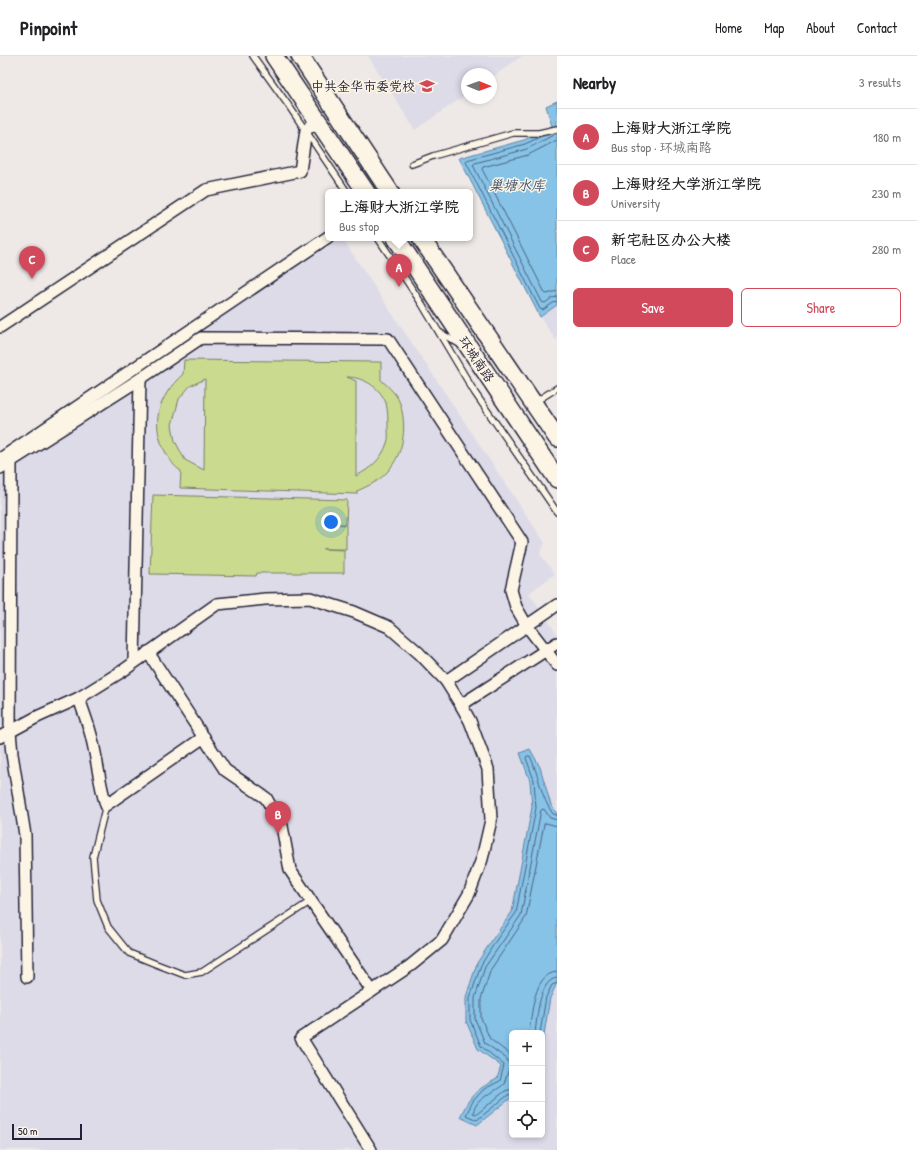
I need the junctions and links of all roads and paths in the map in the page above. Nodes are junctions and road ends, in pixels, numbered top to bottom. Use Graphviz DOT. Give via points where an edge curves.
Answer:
graph roads {
  1 [pos="253,56"];
  2 [pos="274,56"];
  3 [pos="300,56"];
  4 [pos="325,123"];
  5 [pos="557,129"];
  6 [pos="412,164"];
  7 [pos="346,189"];
  8 [pos="364,189"];
  9 [pos="387,189"];
  10 [pos="325,239"];
  11 [pos="380,241"];
  12 [pos="398,241"];
  13 [pos="424,241"];
  14 [pos="0,327"];
  15 [pos="437,330"];
  16 [pos="474,354"];
  17 [pos="140,379"];
  18 [pos="557,388"];
  19 [pos="533,403"];
  20 [pos="557,438"];
  21 [pos="0,459"];
  22 [pos="11,461"];
  23 [pos="0,468"];
  24 [pos="557,479"];
  25 [pos="557,512"];
  26 [pos="557,605"];
  27 [pos="527,626"];
  28 [pos="557,643"];
  29 [pos="546,650"];
  30 [pos="148,652"];
  31 [pos="134,662"];
  32 [pos="557,665"];
  33 [pos="446,681"];
  34 [pos="79,698"];
  35 [pos="461,705"];
  36 [pos="5,734"];
  37 [pos="204,737"];
  38 [pos="106,805"];
  39 [pos="311,901"];
  40 [pos="27,977"];
  41 [pos="372,991"];
  42 [pos="371,1150"];
  1 -- 4 [label="lane"];
  2 -- 4 [label="main road"];
  3 -- 4 [label="main road"];
  4 -- 7 [label="lane"];
  4 -- 8 [label="main road"];
  4 -- 9 [label="main road"];
  4 -- 14 [label="street" via="300,171 206,190"];
  5 -- 6 [label="lane" via="513,133"];
  10 -- 21 [label="street"];
  11 -- 15 [label="lane"];
  12 -- 16 [label="main road, 环城南路"];
  13 -- 19 [label="main road, 环城南路"];
  15 -- 16 [label="lane"];
  15 -- 25 [label="lane" via="475,393"];
  16 -- 24 [label="main road, 环城南路"];
  17 -- 22 [label="street"];
  17 -- 27 [label="street" via="201,338 388,338 522,542 511,590 516,607"];
  17 -- 31 [label="street"];
  18 -- 19 [label="lane"];
  19 -- 20 [label="main road, 环城南路"];
  22 -- 23 [label="street"];
  22 -- 36 [label="street"];
  26 -- 27 [label="street"];
  27 -- 29 [label="street"];
  27 -- 33 [label="street"];
  28 -- 29 [label="street"];
  29 -- 32 [label="street"];
  29 -- 35 [label="street"];
  30 -- 31 [label="street"];
  30 -- 33 [label="street" via="217,604 310,598 354,612 389,628 419,653"];
  30 -- 37 [label="street"];
  31 -- 34 [label="street"];
  33 -- 35 [label="street"];
  34 -- 36 [label="street"];
  34 -- 38 [label="street" via="90,728"];
  35 -- 41 [label="street" via="470,721 488,769 491,820 482,859 469,894 442,940 410,966"];
  36 -- 40 [label="street" via="12,754 25,835"];
  37 -- 38 [label="street"];
  37 -- 39 [label="street" via="225,770 266,798 282,826 290,870"];
  38 -- 39 [label="lane" via="93,857 97,900 108,927 129,953 185,975 202,972"];
  39 -- 41 [label="street"];
  41 -- 42 [label="street" via="302,1038"];
}
